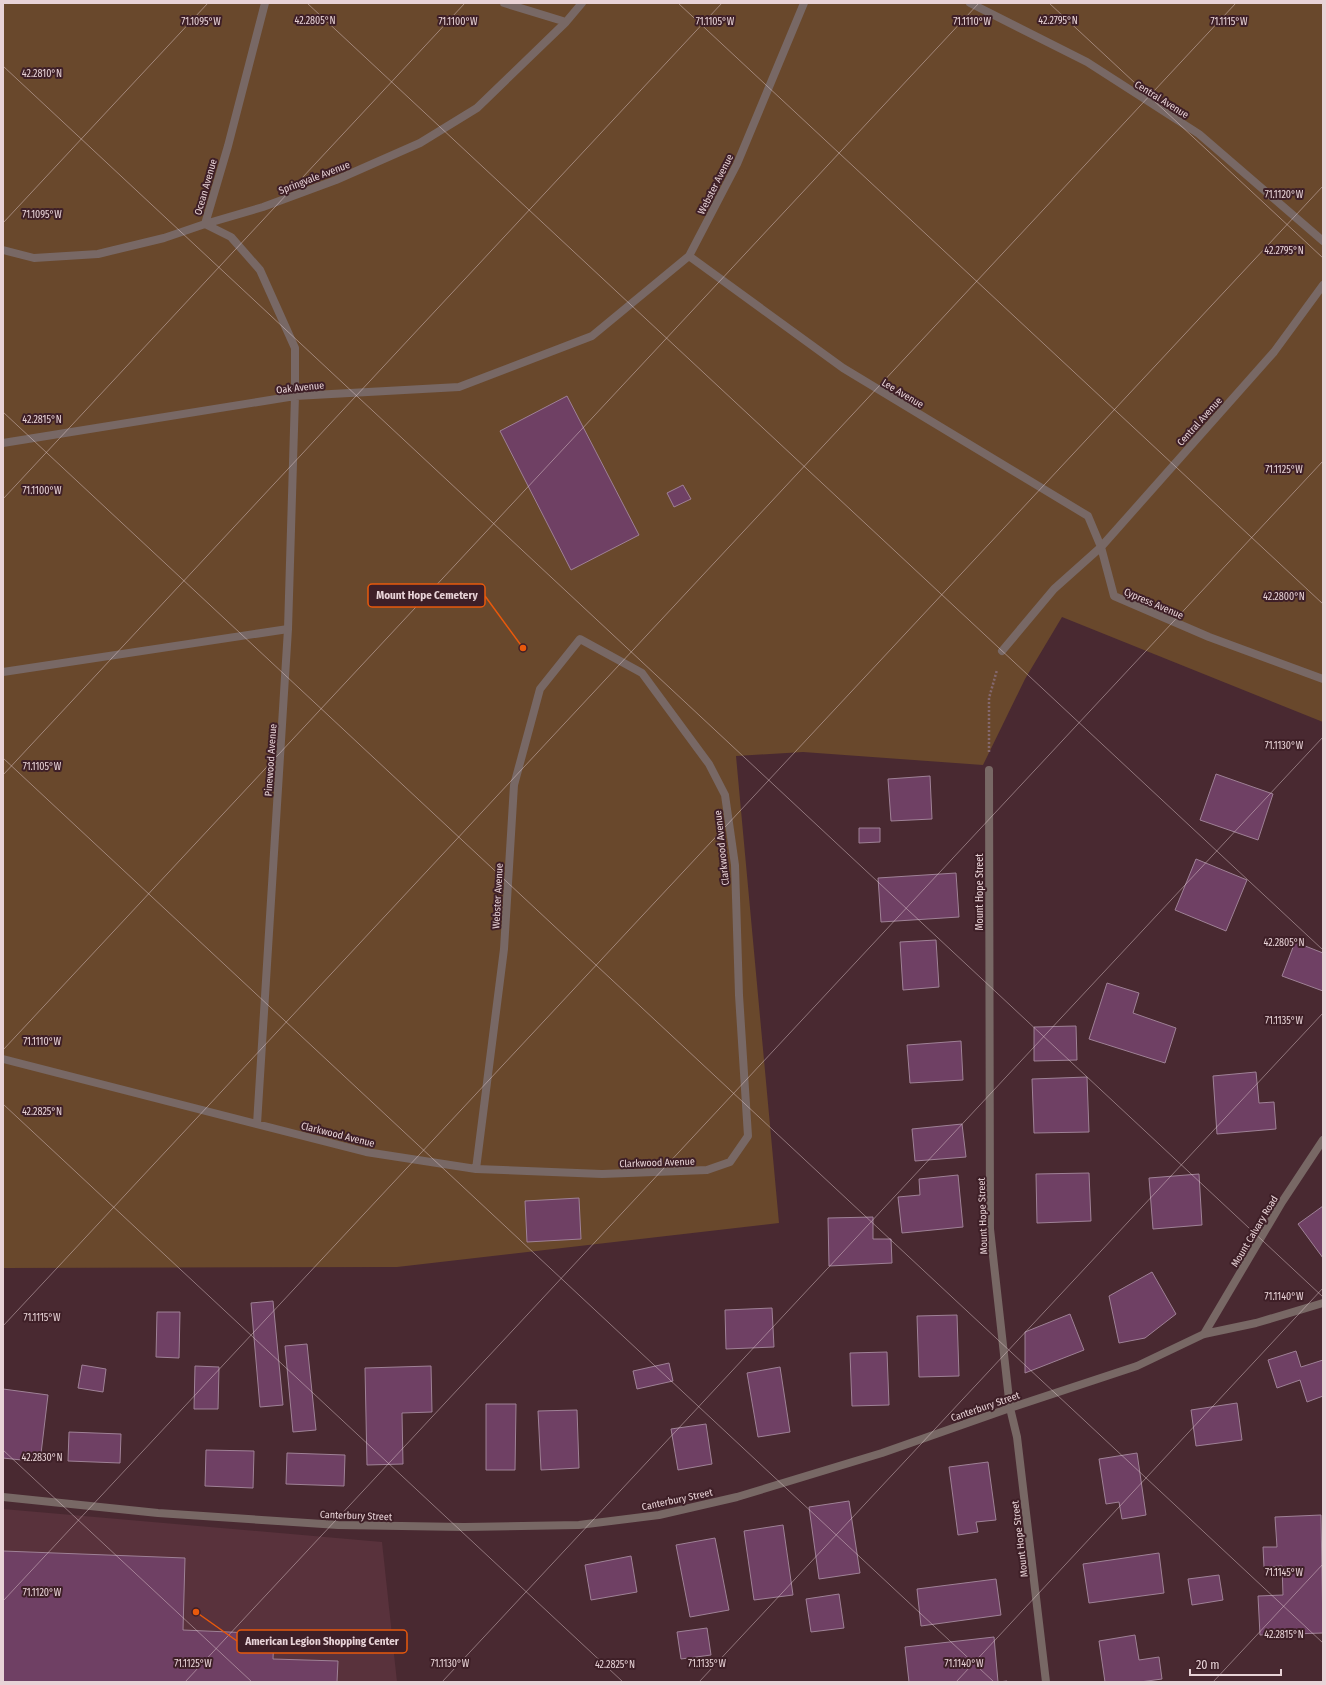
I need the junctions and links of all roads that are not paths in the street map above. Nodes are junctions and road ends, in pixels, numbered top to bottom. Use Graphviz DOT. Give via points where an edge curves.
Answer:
graph roads {
  1 [pos="265,3"];
  2 [pos="504,3"];
  3 [pos="582,3"];
  4 [pos="804,3"];
  5 [pos="970,3"];
  6 [pos="566,22"];
  7 [pos="205,224"];
  8 [pos="1323,241"];
  9 [pos="3,250"];
  10 [pos="689,256"];
  11 [pos="1323,286"];
  12 [pos="592,336"];
  13 [pos="296,396"];
  14 [pos="3,443"];
  15 [pos="1101,547"];
  16 [pos="288,629"];
  17 [pos="580,639"];
  18 [pos="1002,651"];
  19 [pos="3,672"];
  20 [pos="1323,679"];
  21 [pos="989,770"];
  22 [pos="3,1059"];
  23 [pos="257,1124"];
  24 [pos="1323,1140"];
  25 [pos="476,1169"];
  26 [pos="1323,1303"];
  27 [pos="1204,1334"];
  28 [pos="1010,1408"];
  29 [pos="3,1497"];
  30 [pos="1046,1682"];
  1 -- 7 [label="street, Ocean Avenue"];
  2 -- 6 [label="street"];
  3 -- 6 [label="street, Springvale Avenue"];
  4 -- 10 [label="street, Webster Avenue" via="737,164"];
  5 -- 8 [label="street, Central Avenue" via="1087,62 1199,134"];
  6 -- 7 [label="street, Springvale Avenue" via="477,108 420,143 336,180 263,207"];
  7 -- 9 [label="street, Springvale Avenue" via="164,238 98,254 34,258"];
  7 -- 13 [label="street, Ocean Avenue" via="231,237 260,270 295,348"];
  10 -- 12 [label="street, Webster Avenue"];
  10 -- 15 [label="street, Lee Avenue" via="843,368 1088,516"];
  11 -- 15 [label="street, Central Avenue" via="1274,352"];
  12 -- 13 [label="street, Oak Avenue" via="459,387"];
  13 -- 14 [label="street, Oak Avenue"];
  13 -- 16 [label="street, Pinewood Avenue"];
  15 -- 18 [label="street" via="1054,588"];
  15 -- 20 [label="street, Cypress Avenue" via="1114,596 1209,637"];
  16 -- 19 [label="street"];
  16 -- 23 [label="street, Pinewood Avenue"];
  17 -- 25 [label="street, Webster Avenue" via="540,689 514,785 504,950"];
  17 -- 25 [label="street, Clarkwood Avenue" via="642,673 709,764 725,795 735,865 739,995 748,1136 730,1162 707,1170 602,1174"];
  21 -- 28 [label="street, Mount Hope Street" via="990,1229"];
  22 -- 23 [label="street, Clarkwood Avenue"];
  23 -- 25 [label="street, Clarkwood Avenue" via="366,1152"];
  24 -- 27 [label="street, Mount Calvary Road" via="1282,1202"];
  26 -- 27 [label="street, Canterbury Street" via="1256,1323"];
  27 -- 28 [label="street, Canterbury Street" via="1137,1366"];
  28 -- 29 [label="street, Canterbury Street" via="882,1453 737,1497 660,1515 579,1525 338,1525 158,1513"];
  28 -- 30 [label="street, Mount Hope Street" via="1017,1437"];
}
